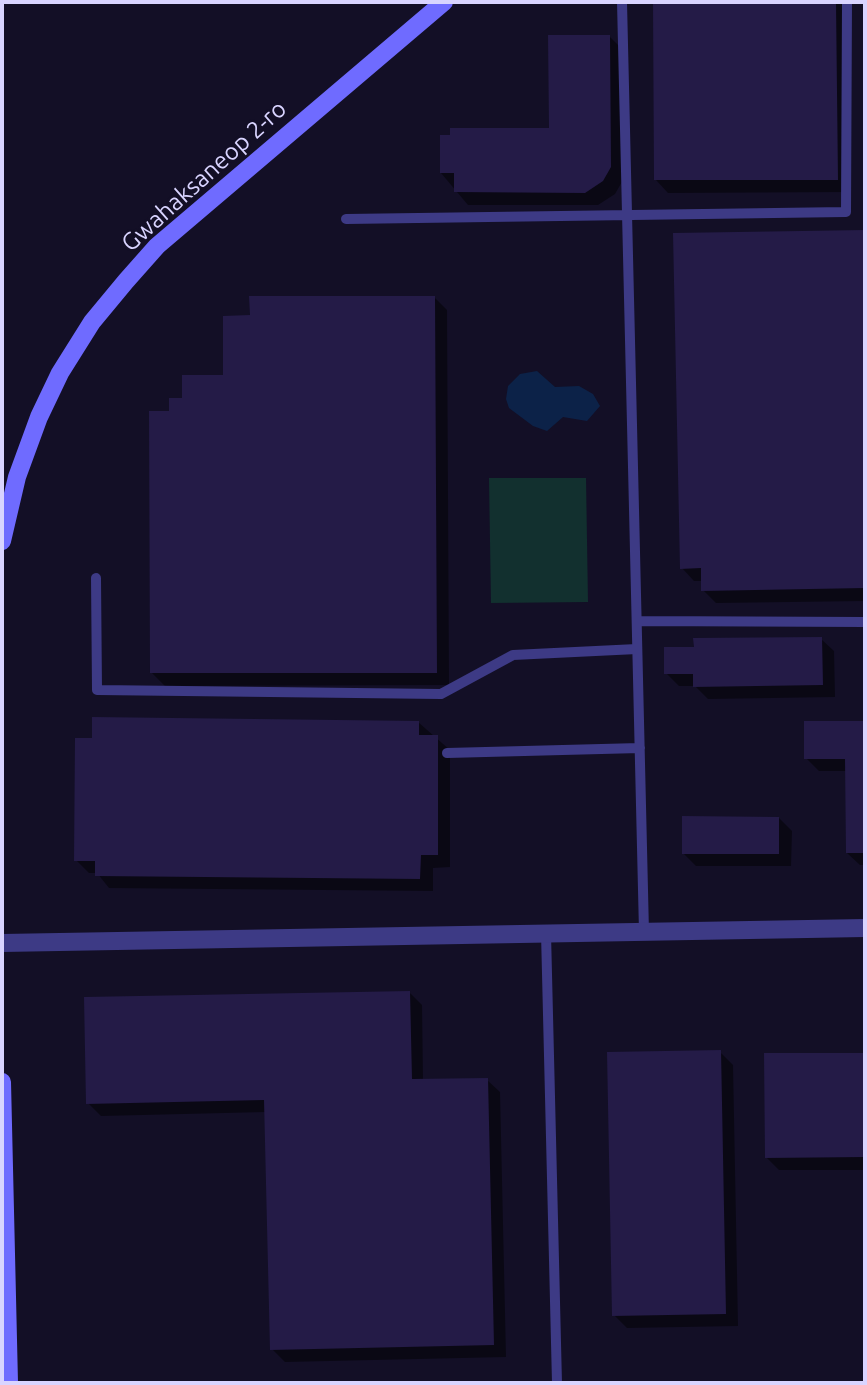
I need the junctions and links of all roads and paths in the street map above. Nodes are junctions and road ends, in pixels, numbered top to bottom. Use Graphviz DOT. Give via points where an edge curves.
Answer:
graph roads {
  1 [pos="444,2"];
  2 [pos="622,2"];
  3 [pos="847,2"];
  4 [pos="627,215"];
  5 [pos="346,219"];
  6 [pos="2,541"];
  7 [pos="96,578"];
  8 [pos="637,621"];
  9 [pos="865,622"];
  10 [pos="637,649"];
  11 [pos="640,748"];
  12 [pos="447,754"];
  13 [pos="865,928"];
  14 [pos="644,932"];
  15 [pos="546,933"];
  16 [pos="2,943"];
  17 [pos="2,1083"];
  18 [pos="9,1383"];
  19 [pos="557,1383"];
  1 -- 6 [label="street, Gwahaksaneop 2-ro" via="157,246 117,291 60,373 39,417 17,477"];
  2 -- 4 [label="lane"];
  3 -- 4 [label="lane" via="846,212"];
  4 -- 5 [label="lane"];
  4 -- 8 [label="lane"];
  7 -- 10 [label="lane" via="97,690 441,695 513,655"];
  8 -- 9 [label="lane"];
  8 -- 10 [label="lane"];
  10 -- 11 [label="lane"];
  11 -- 12 [label="lane"];
  11 -- 14 [label="lane"];
  13 -- 14 [label="street"];
  14 -- 15 [label="street"];
  15 -- 16 [label="street"];
  15 -- 19 [label="lane"];
  17 -- 18 [label="street"];
}
